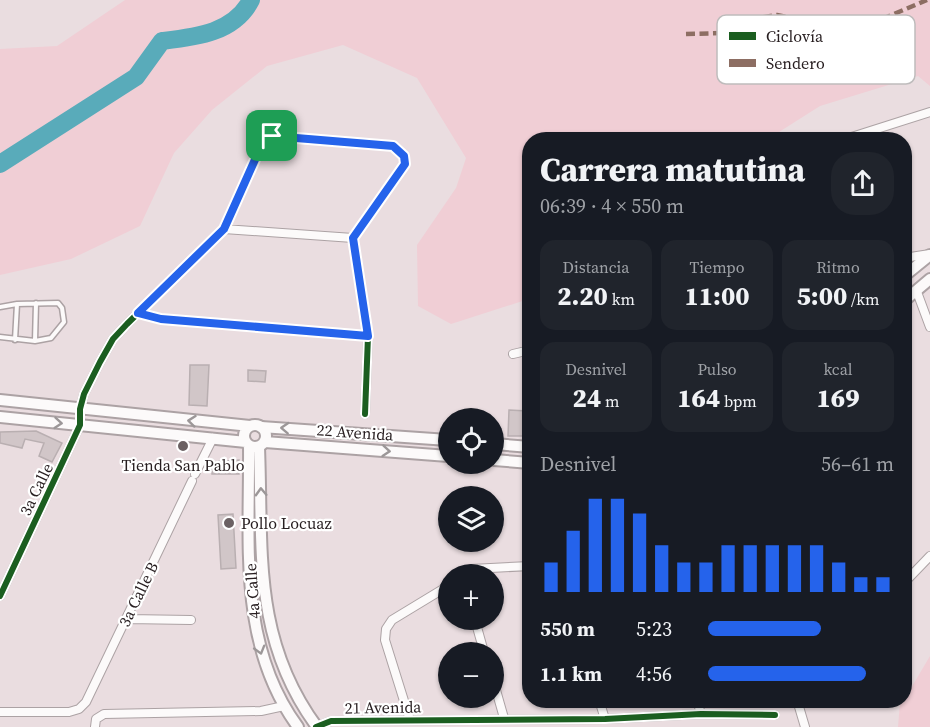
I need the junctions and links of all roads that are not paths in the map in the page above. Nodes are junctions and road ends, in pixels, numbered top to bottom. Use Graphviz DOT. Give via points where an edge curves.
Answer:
graph roads {
  1 [pos="930,112"];
  2 [pos="867,132"];
  3 [pos="224,229"];
  4 [pos="353,238"];
  5 [pos="930,255"];
  6 [pos="912,257"];
  7 [pos="912,270"];
  8 [pos="930,279"];
  9 [pos="917,292"];
  10 [pos="912,295"];
  11 [pos="36,303"];
  12 [pos="17,304"];
  13 [pos="0,307"];
  14 [pos="138,313"];
  15 [pos="930,327"];
  16 [pos="368,336"];
  17 [pos="0,337"];
  18 [pos="15,340"];
  19 [pos="35,341"];
  20 [pos="522,352"];
  21 [pos="513,354"];
  22 [pos="0,400"];
  23 [pos="80,409"];
  24 [pos="365,414"];
  25 [pos="0,417"];
  26 [pos="80,425"];
  27 [pos="255,427"];
  28 [pos="366,432"];
  29 [pos="213,438"];
  30 [pos="438,439"];
  31 [pos="255,444"];
  32 [pos="504,445"];
  33 [pos="522,446"];
  34 [pos="364,449"];
  35 [pos="438,455"];
  36 [pos="504,461"];
  37 [pos="522,462"];
  38 [pos="930,556"];
  39 [pos="522,566"];
  40 [pos="504,567"];
  41 [pos="912,575"];
  42 [pos="438,592"];
  43 [pos="0,596"];
  44 [pos="127,619"];
  45 [pos="191,620"];
  46 [pos="284,706"];
  47 [pos="501,708"];
  48 [pos="602,708"];
  49 [pos="699,708"];
  50 [pos="799,708"];
  51 [pos="0,712"];
  52 [pos="701,714"];
  53 [pos="775,716"];
  54 [pos="504,718"];
  55 [pos="605,719"];
  56 [pos="410,720"];
  57 [pos="95,727"];
  58 [pos="298,727"];
  59 [pos="316,727"];
  60 [pos="805,727"];
  1 -- 2 [label="street"];
  3 -- 4 [label="street"];
  3 -- 4 [label="street" via="246,174 268,138 397,147 405,164"];
  3 -- 14 [label="street"];
  4 -- 16 [label="street"];
  5 -- 6 [label="street"];
  5 -- 7 [label="main road"];
  8 -- 9 [label="main road"];
  9 -- 10 [label="main road"];
  9 -- 15 [label="street"];
  11 -- 12 [label="lane"];
  11 -- 19 [label="lane"];
  11 -- 19 [label="lane" via="58,303 64,322 51,338"];
  12 -- 13 [label="lane"];
  12 -- 18 [label="lane"];
  14 -- 16 [label="street" via="161,319"];
  14 -- 23 [label="street" via="113,339"];
  16 -- 24 [label="street"];
  17 -- 18 [label="lane"];
  18 -- 19 [label="lane"];
  20 -- 21 [label="street"];
  22 -- 23 [label="main road, 22 Avenida"];
  23 -- 26 [label="street"];
  27 -- 23 [label="main road, 22 Avenida, one-way"];
  25 -- 26 [label="main road, 22 Avenida, one-way"];
  26 -- 29 [label="main road, 22 Avenida"];
  26 -- 43 [label="street, 3a Calle"];
  28 -- 27 [label="main road, 22 Avenida, one-way"];
  27 -- 31 [label="main road" via="244,435"];
  27 -- 31 [label="main road" via="266,432"];
  28 -- 30 [label="main road, 22 Avenida"];
  28 -- 34 [label="main road"];
  29 -- 31 [label="main road, 22 Avenida"];
  29 -- 44 [label="street, 3a Calle B"];
  31 -- 34 [label="main road, 22 Avenida"];
  31 -- 46 [label="main road, 4a Calle, one-way" via="252,620 265,667"];
  59 -- 31 [label="main road, 4a Calle, one-way" via="280,661 267,617"];
  32 -- 33 [label="main road"];
  34 -- 35 [label="main road, 22 Avenida, one-way"];
  36 -- 37 [label="main road"];
  38 -- 41 [label="street"];
  39 -- 40 [label="street"];
  42 -- 56 [label="street" via="392,620 386,629 386,645"];
  44 -- 45 [label="street"];
  44 -- 51 [label="street, 3a Calle B" via="83,706 69,712"];
  46 -- 57 [label="street" via="261,711 98,716"];
  46 -- 58 [label="main road, 4a Calle"];
  47 -- 54 [label="street"];
  48 -- 55 [label="street"];
  49 -- 52 [label="street"];
  50 -- 60 [label="street"];
  52 -- 53 [label="street, 21 Avenida"];
  52 -- 55 [label="street, 21 Avenida"];
  54 -- 55 [label="street, 21 Avenida"];
  54 -- 56 [label="street, 21 Avenida"];
  56 -- 59 [label="street, 21 Avenida" via="331,722"];
}
